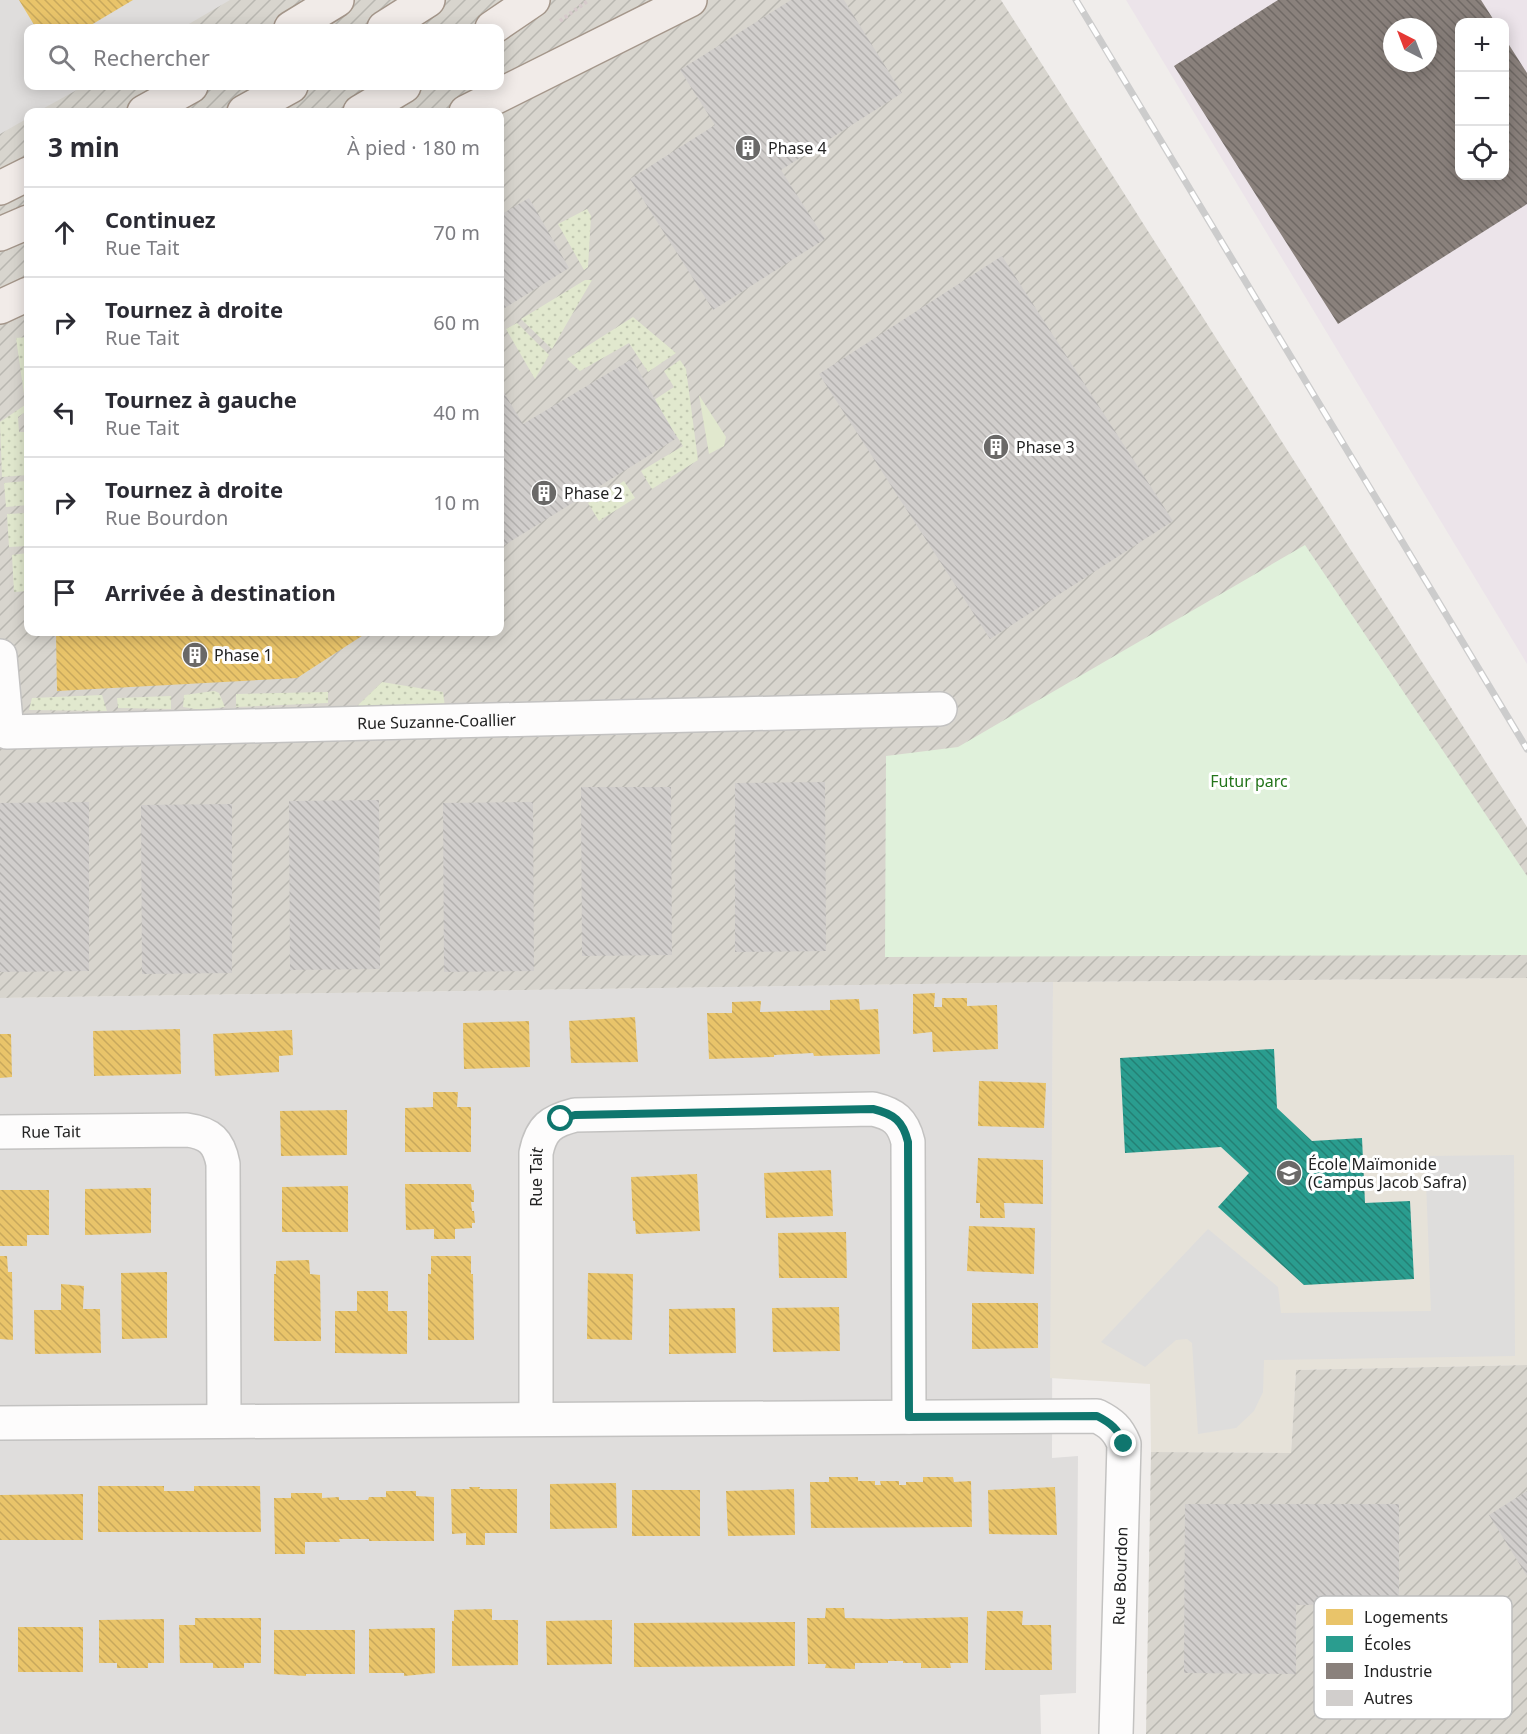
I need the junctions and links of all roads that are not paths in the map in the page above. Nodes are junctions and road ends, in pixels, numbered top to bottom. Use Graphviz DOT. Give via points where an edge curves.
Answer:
graph roads {
  1 [pos="337,0"];
  2 [pos="428,0"];
  3 [pos="533,0"];
  4 [pos="690,0"];
  5 [pos="298,24"];
  6 [pos="390,24"];
  7 [pos="498,24"];
  8 [pos="184,90"];
  9 [pos="284,90"];
  10 [pos="397,90"];
  11 [pos="151,108"];
  12 [pos="251,108"];
  13 [pos="367,108"];
  14 [pos="474,108"];
  15 [pos="24,176"];
  16 [pos="0,188"];
  17 [pos="24,224"];
  18 [pos="0,234"];
  19 [pos="24,296"];
  20 [pos="0,307"];
  21 [pos="0,656"];
  22 [pos="940,710"];
  23 [pos="0,1132"];
  24 [pos="909,1417"];
  25 [pos="536,1419"];
  26 [pos="224,1421"];
  27 [pos="0,1423"];
  28 [pos="1116,1734"];
  1 -- 5 [label="main road"];
  2 -- 6 [label="main road"];
  3 -- 7 [label="main road"];
  4 -- 14 [label="main road"];
  8 -- 11 [label="main road"];
  9 -- 12 [label="main road"];
  10 -- 13 [label="main road"];
  15 -- 16 [label="main road"];
  17 -- 18 [label="main road"];
  19 -- 20 [label="main road"];
  21 -- 22 [label="street, Rue Suzanne-Coallier" via="7,732"];
  23 -- 26 [label="street, Rue Tait" via="187,1130 201,1132 221,1150"];
  24 -- 25 [label="street"];
  24 -- 25 [label="street, Rue Tait" via="908,1142 898,1119 873,1109 575,1115 547,1127 539,1138 536,1153"];
  24 -- 28 [label="street, Rue Bourdon" via="1097,1416 1111,1422 1118,1431 1124,1444"];
  25 -- 26 [label="street"];
  26 -- 27 [label="street"];
}
